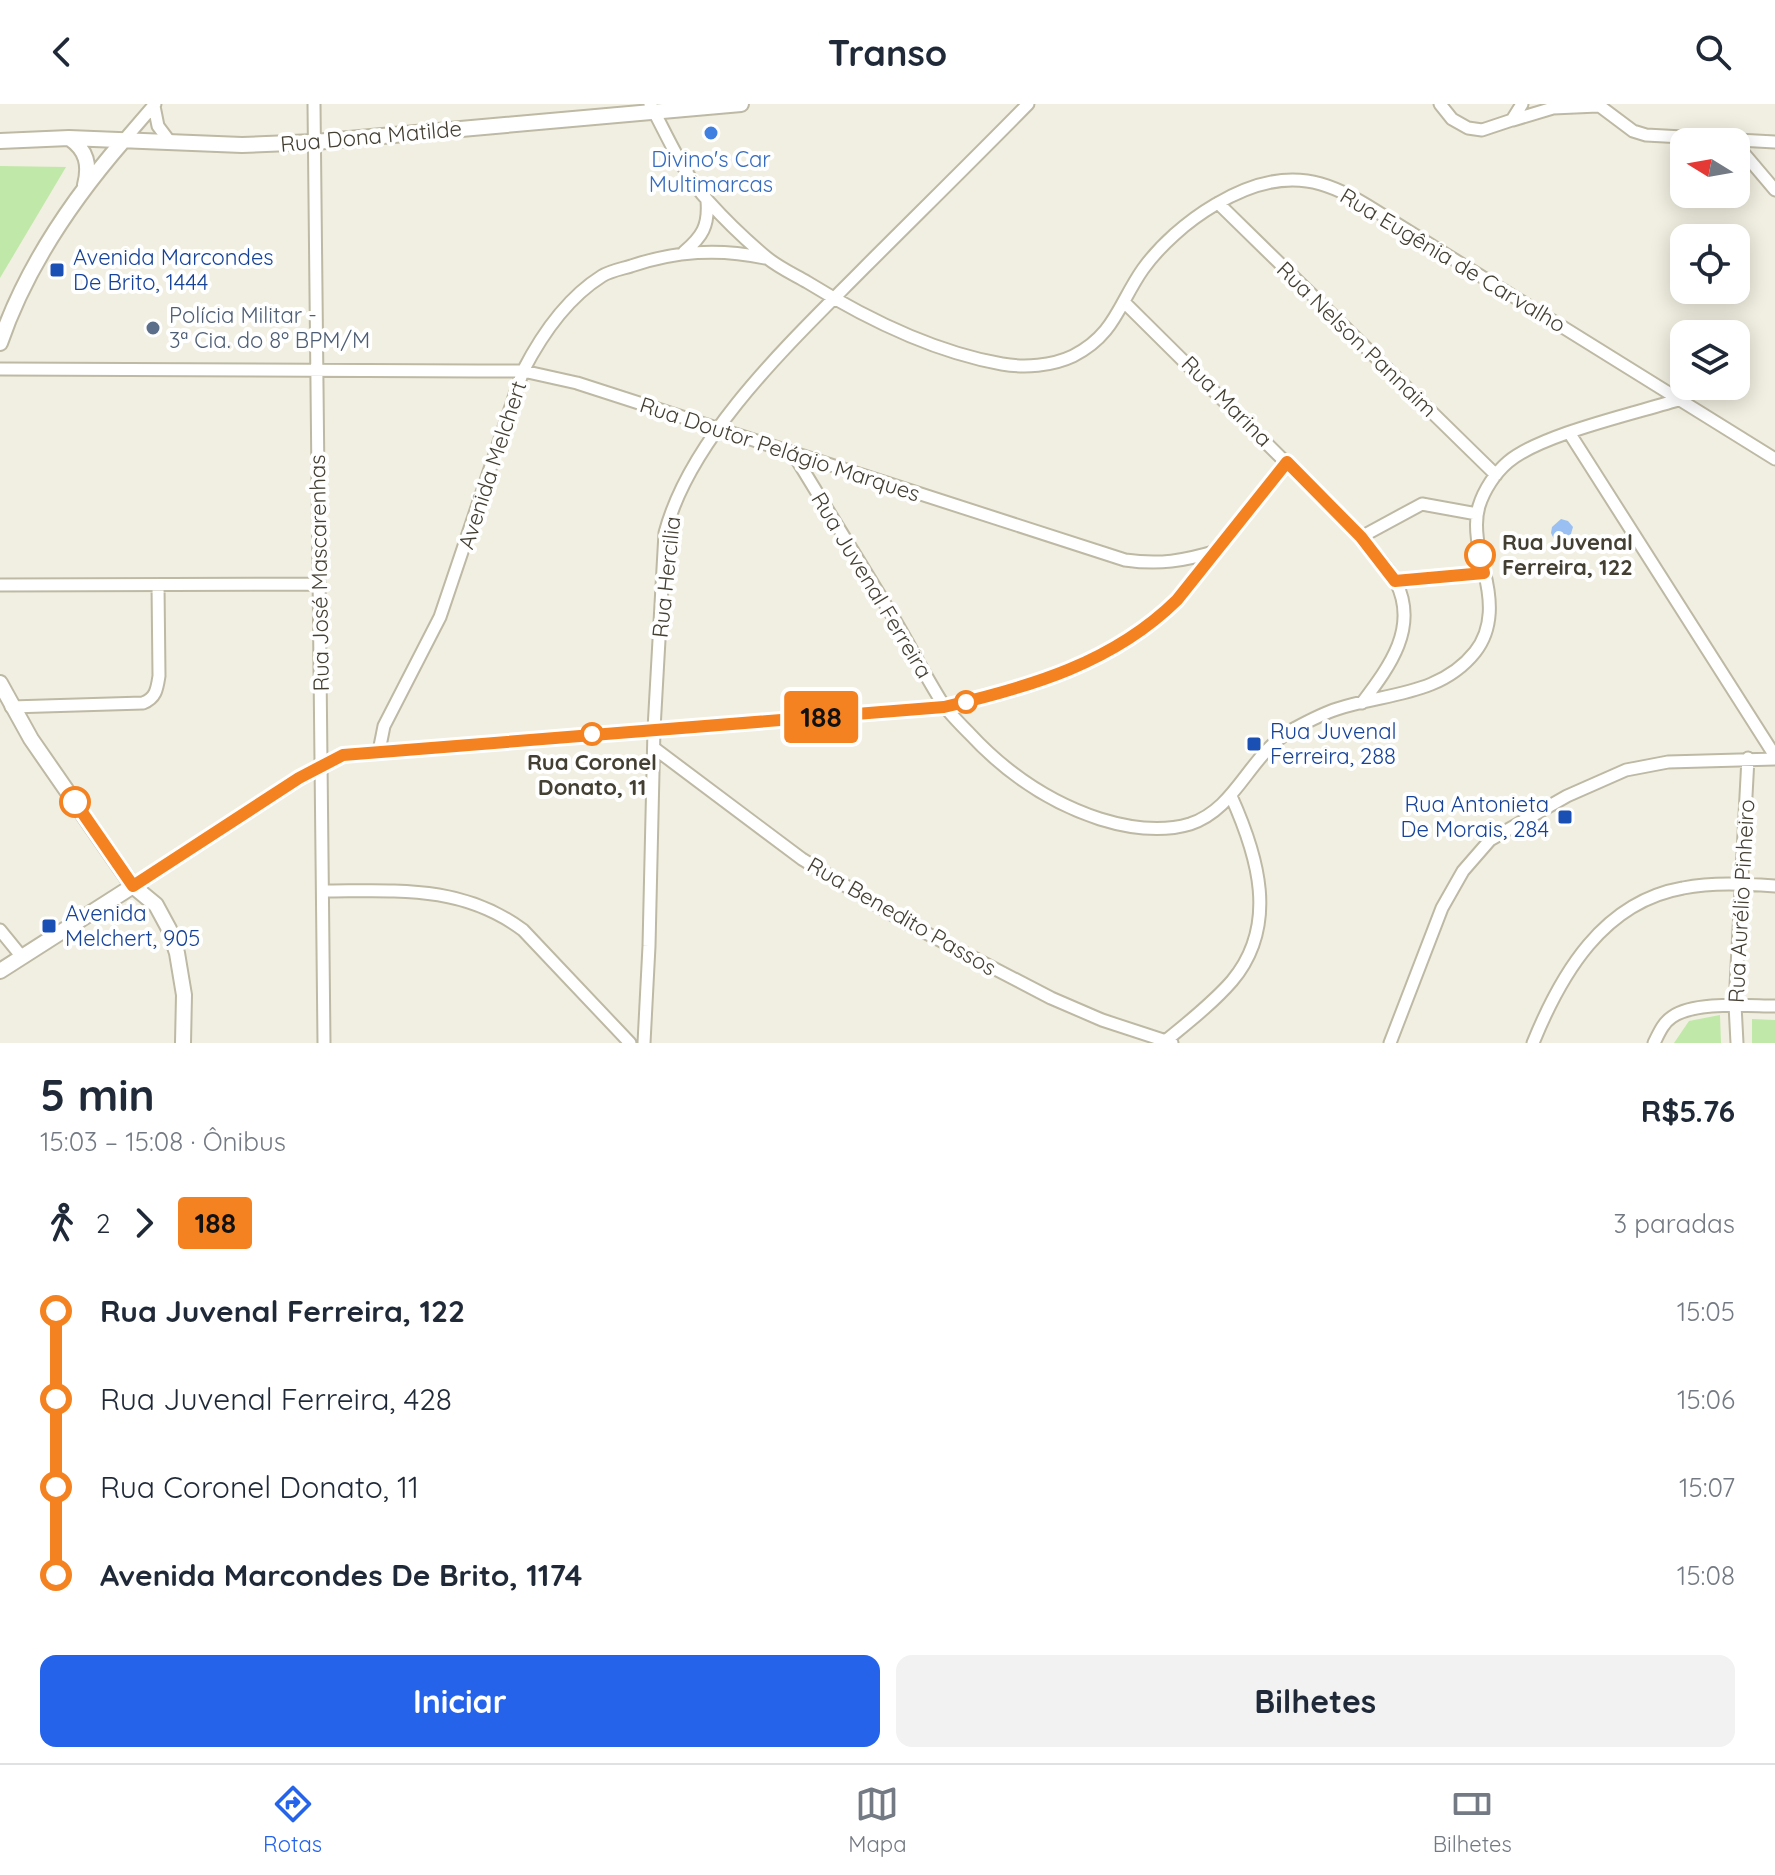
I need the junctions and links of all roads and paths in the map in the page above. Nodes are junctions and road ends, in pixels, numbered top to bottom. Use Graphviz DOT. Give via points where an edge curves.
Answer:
graph roads {
  1 [pos="314,104"];
  2 [pos="741,104"];
  3 [pos="1028,104"];
  4 [pos="1440,104"];
  5 [pos="1522,104"];
  6 [pos="154,105"];
  7 [pos="1598,105"];
  8 [pos="652,108"];
  9 [pos="1512,120"];
  10 [pos="1670,137"];
  11 [pos="69,138"];
  12 [pos="124,140"];
  13 [pos="0,141"];
  14 [pos="170,142"];
  15 [pos="315,142"];
  16 [pos="1750,142"];
  17 [pos="1775,142"];
  18 [pos="1750,161"];
  19 [pos="85,186"];
  20 [pos="1775,190"];
  21 [pos="707,201"];
  22 [pos="1218,203"];
  23 [pos="683,252"];
  24 [pos="767,258"];
  25 [pos="834,299"];
  26 [pos="1125,303"];
  27 [pos="6,310"];
  28 [pos="0,343"];
  29 [pos="0,369"];
  30 [pos="523,371"];
  31 [pos="316,372"];
  32 [pos="1670,392"];
  33 [pos="1678,400"];
  34 [pos="1683,400"];
  35 [pos="721,428"];
  36 [pos="1570,434"];
  37 [pos="794,455"];
  38 [pos="1775,459"];
  39 [pos="1287,462"];
  40 [pos="1496,475"];
  41 [pos="1477,514"];
  42 [pos="1361,537"];
  43 [pos="1217,551"];
  44 [pos="1484,573"];
  45 [pos="1395,581"];
  46 [pos="319,584"];
  47 [pos="0,585"];
  48 [pos="158,585"];
  49 [pos="0,683"];
  50 [pos="1362,703"];
  51 [pos="11,707"];
  52 [pos="944,707"];
  53 [pos="654,729"];
  54 [pos="654,748"];
  55 [pos="379,751"];
  56 [pos="1775,757"];
  57 [pos="1748,758"];
  58 [pos="321,765"];
  59 [pos="1231,796"];
  60 [pos="1742,884"];
  61 [pos="133,886"];
  62 [pos="1775,886"];
  63 [pos="323,891"];
  64 [pos="0,930"];
  65 [pos="22,957"];
  66 [pos="0,971"];
  67 [pos="1735,1005"];
  68 [pos="1775,1006"];
  69 [pos="1166,1042"];
  70 [pos="183,1043"];
  71 [pos="324,1043"];
  72 [pos="630,1043"];
  73 [pos="644,1043"];
  74 [pos="1390,1043"];
  75 [pos="1533,1043"];
  76 [pos="1654,1043"];
  77 [pos="1737,1043"];
  1 -- 15 [label="street, Rua José Mascarenhas"];
  2 -- 8 [label="street, Rua Dona Matilde"];
  3 -- 25 [label="street, Rua Hercilia"];
  4 -- 9 [label="street" via="1468,128 1482,130"];
  5 -- 9 [label="street"];
  6 -- 12 [label="street"];
  6 -- 14 [label="street" via="158,126"];
  7 -- 9 [label="street" via="1553,108"];
  7 -- 10 [label="street" via="1633,131"];
  8 -- 15 [label="street, Rua Dona Matilde"];
  8 -- 21 [label="street, Rua Eugênia de Carvalho"];
  11 -- 12 [label="street, Rua Dona Matilde"];
  11 -- 13 [label="street, Rua Dona Matilde"];
  11 -- 19 [label="street" via="88,163"];
  12 -- 14 [label="street, Rua Dona Matilde"];
  12 -- 19 [label="street"];
  14 -- 15 [label="street, Rua Dona Matilde"];
  15 -- 31 [label="street, Rua José Mascarenhas"];
  16 -- 17 [label="street"];
  18 -- 20 [label="street"];
  19 -- 27 [label="street"];
  21 -- 23 [label="street" via="707,226"];
  21 -- 24 [label="street, Rua Eugênia de Carvalho"];
  22 -- 26 [label="street, Rua Eugênia de Carvalho" via="1163,243"];
  22 -- 32 [label="street, Rua Eugênia de Carvalho" via="1281,181 1307,180 1348,194"];
  22 -- 40 [label="street, Rua Nelson Pannaim"];
  23 -- 24 [label="street, Avenida Melchert"];
  23 -- 30 [label="street, Avenida Melchert" via="601,277 557,318"];
  24 -- 25 [label="street, Rua Eugênia de Carvalho"];
  25 -- 26 [label="street, Rua Eugênia de Carvalho" via="904,332 1004,365 1045,365 1070,358 1093,345"];
  25 -- 35 [label="street, Rua Hercilia" via="778,354"];
  26 -- 39 [label="street, Rua Marina"];
  27 -- 28 [label="street"];
  29 -- 31 [label="street, Rua Doutor Pelágio Marques"];
  30 -- 31 [label="street, Rua Doutor Pelágio Marques"];
  30 -- 35 [label="street, Rua Doutor Pelágio Marques"];
  30 -- 55 [label="street, Avenida Melchert" via="440,617 384,726"];
  31 -- 46 [label="street, Rua José Mascarenhas"];
  33 -- 36 [label="street"];
  34 -- 38 [label="street, Rua Eugênia de Carvalho"];
  35 -- 37 [label="street, Rua Doutor Pelágio Marques"];
  35 -- 53 [label="street, Rua Hercilia" via="684,483 665,533"];
  36 -- 40 [label="street" via="1528,450"];
  36 -- 56 [label="street"];
  37 -- 43 [label="street, Rua Doutor Pelágio Marques" via="1125,560 1178,562"];
  37 -- 52 [label="street, Rua Juvenal Ferreira"];
  39 -- 42 [label="street, Rua Marina"];
  39 -- 43 [label="street"];
  40 -- 41 [label="street"];
  41 -- 42 [label="street" via="1422,504"];
  41 -- 44 [label="street, Rua Juvenal Ferreira"];
  42 -- 45 [label="street, Rua Marina"];
  43 -- 52 [label="street" via="1160,617 1109,651 1021,688"];
  44 -- 45 [label="street"];
  44 -- 50 [label="street, Rua Juvenal Ferreira" via="1488,627 1474,653 1429,686"];
  45 -- 50 [label="street, Rua Marina" via="1405,612 1399,648"];
  46 -- 48 [label="street"];
  46 -- 58 [label="street, Rua José Mascarenhas"];
  47 -- 48 [label="street"];
  48 -- 51 [label="street" via="159,676 151,700"];
  49 -- 51 [label="street"];
  50 -- 59 [label="street, Rua Juvenal Ferreira" via="1286,734 1252,764"];
  51 -- 61 [label="street"];
  52 -- 53 [label="street"];
  52 -- 59 [label="street, Rua Juvenal Ferreira" via="1020,779 1062,806 1103,820 1163,829 1212,813"];
  53 -- 54 [label="street, Rua Hercilia"];
  53 -- 55 [label="street"];
  54 -- 69 [label="street, Rua Benedito Passos" via="802,859 903,921 1051,998"];
  54 -- 73 [label="street, Rua Hercilia"];
  55 -- 58 [label="street" via="343,755"];
  56 -- 57 [label="street"];
  57 -- 60 [label="street, Rua Aurélio Pinheiro"];
  57 -- 74 [label="street" via="1626,770 1490,840 1463,871 1442,908"];
  58 -- 61 [label="street"];
  58 -- 63 [label="street, Rua José Mascarenhas"];
  59 -- 69 [label="street" via="1257,869 1259,928 1232,981"];
  60 -- 62 [label="street"];
  60 -- 67 [label="street, Rua Aurélio Pinheiro"];
  60 -- 75 [label="street" via="1684,888 1651,897 1618,915 1579,954"];
  61 -- 65 [label="street"];
  61 -- 70 [label="street" via="160,910 173,941 184,995"];
  63 -- 71 [label="street, Rua José Mascarenhas"];
  63 -- 72 [label="street" via="452,896 506,917"];
  64 -- 65 [label="street"];
  65 -- 66 [label="street"];
  67 -- 68 [label="street"];
  67 -- 76 [label="street" via="1680,1013"];
  67 -- 77 [label="street, Rua Aurélio Pinheiro"];
}
